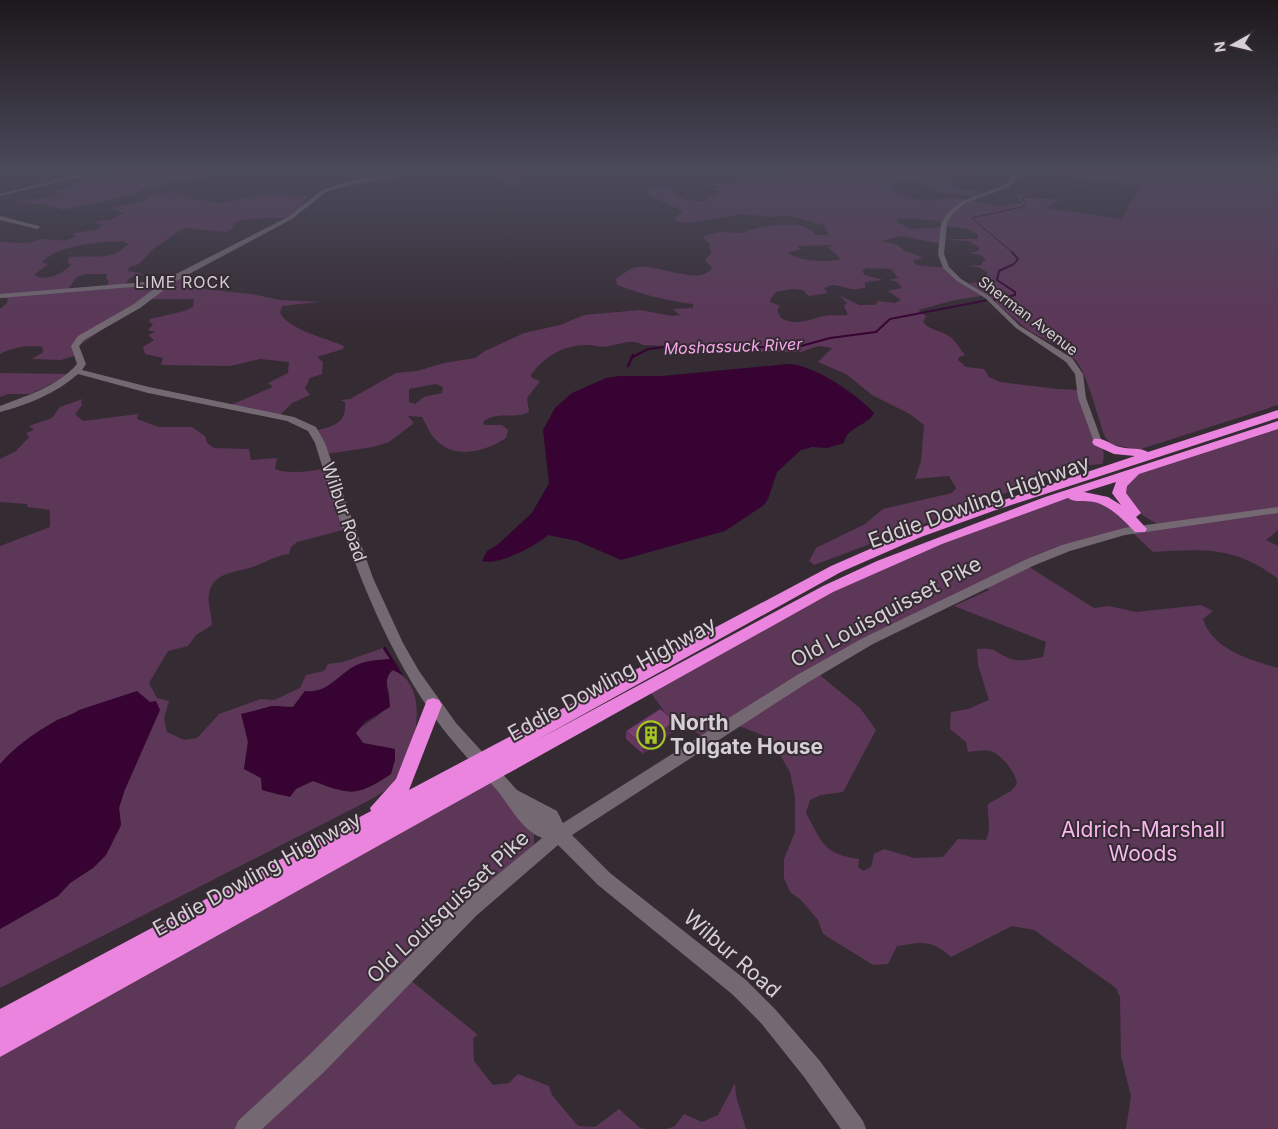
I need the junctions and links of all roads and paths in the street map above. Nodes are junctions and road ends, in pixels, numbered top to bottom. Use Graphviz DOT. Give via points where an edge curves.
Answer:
graph roads {
  1 [pos="19,223"];
  2 [pos="281,223"];
  3 [pos="944,223"];
  4 [pos="37,227"];
  5 [pos="173,279"];
  6 [pos="146,284"];
  7 [pos="165,285"];
  8 [pos="0,296"];
  9 [pos="77,371"];
  10 [pos="0,410"];
  11 [pos="1278,414"];
  12 [pos="1278,425"];
  13 [pos="1098,442"];
  14 [pos="1156,453"];
  15 [pos="1139,470"];
  16 [pos="1094,473"];
  17 [pos="1048,501"];
  18 [pos="1278,510"];
  19 [pos="1127,516"];
  20 [pos="1145,529"];
  21 [pos="1124,532"];
  22 [pos="434,705"];
  23 [pos="360,826"];
  24 [pos="559,834"];
  25 [pos="0,1022"];
  26 [pos="0,1044"];
  27 [pos="246,1129"];
  28 [pos="854,1129"];
  1 -- 4 [label="street"];
  2 -- 5 [label="street"];
  3 -- 13 [label="street, Sherman Avenue" via="941,254 946,268 987,297 1018,327 1069,360 1077,369 1082,398"];
  5 -- 6 [label="street"];
  5 -- 7 [label="street"];
  6 -- 7 [label="street"];
  6 -- 8 [label="street"];
  7 -- 9 [label="street" via="78,340 75,346 82,364"];
  9 -- 10 [label="street" via="57,385"];
  9 -- 22 [label="street, Wilbur Road" via="148,390 290,419 312,429 320,443 353,545 374,594 401,650"];
  11 -- 14 [label="highway, Eddie Dowling Highway"];
  12 -- 15 [label="highway, Eddie Dowling Highway"];
  13 -- 14 [label="highway" via="1124,453"];
  13 -- 16 [label="highway" via="1102,460"];
  14 -- 16 [label="highway, Eddie Dowling Highway"];
  15 -- 17 [label="highway, Eddie Dowling Highway"];
  15 -- 20 [label="highway" via="1121,484 1119,493"];
  16 -- 23 [label="highway, Eddie Dowling Highway" via="916,534 836,569"];
  17 -- 19 [label="highway" via="1094,497 1111,503"];
  17 -- 26 [label="highway, Eddie Dowling Highway" via="902,554 828,589"];
  18 -- 20 [label="street, Old Louisquisset Pike"];
  19 -- 20 [label="highway"];
  19 -- 21 [label="highway"];
  20 -- 21 [label="street, Old Louisquisset Pike"];
  21 -- 24 [label="street, Old Louisquisset Pike" via="1031,562 868,640"];
  22 -- 23 [label="highway" via="404,784"];
  22 -- 24 [label="street, Wilbur Road" via="536,828"];
  23 -- 25 [label="highway, Eddie Dowling Highway"];
  24 -- 27 [label="street, Old Louisquisset Pike" via="469,910 315,1065"];
  24 -- 28 [label="street, Wilbur Road" via="604,879 745,993 768,1016 812,1069"];
}
